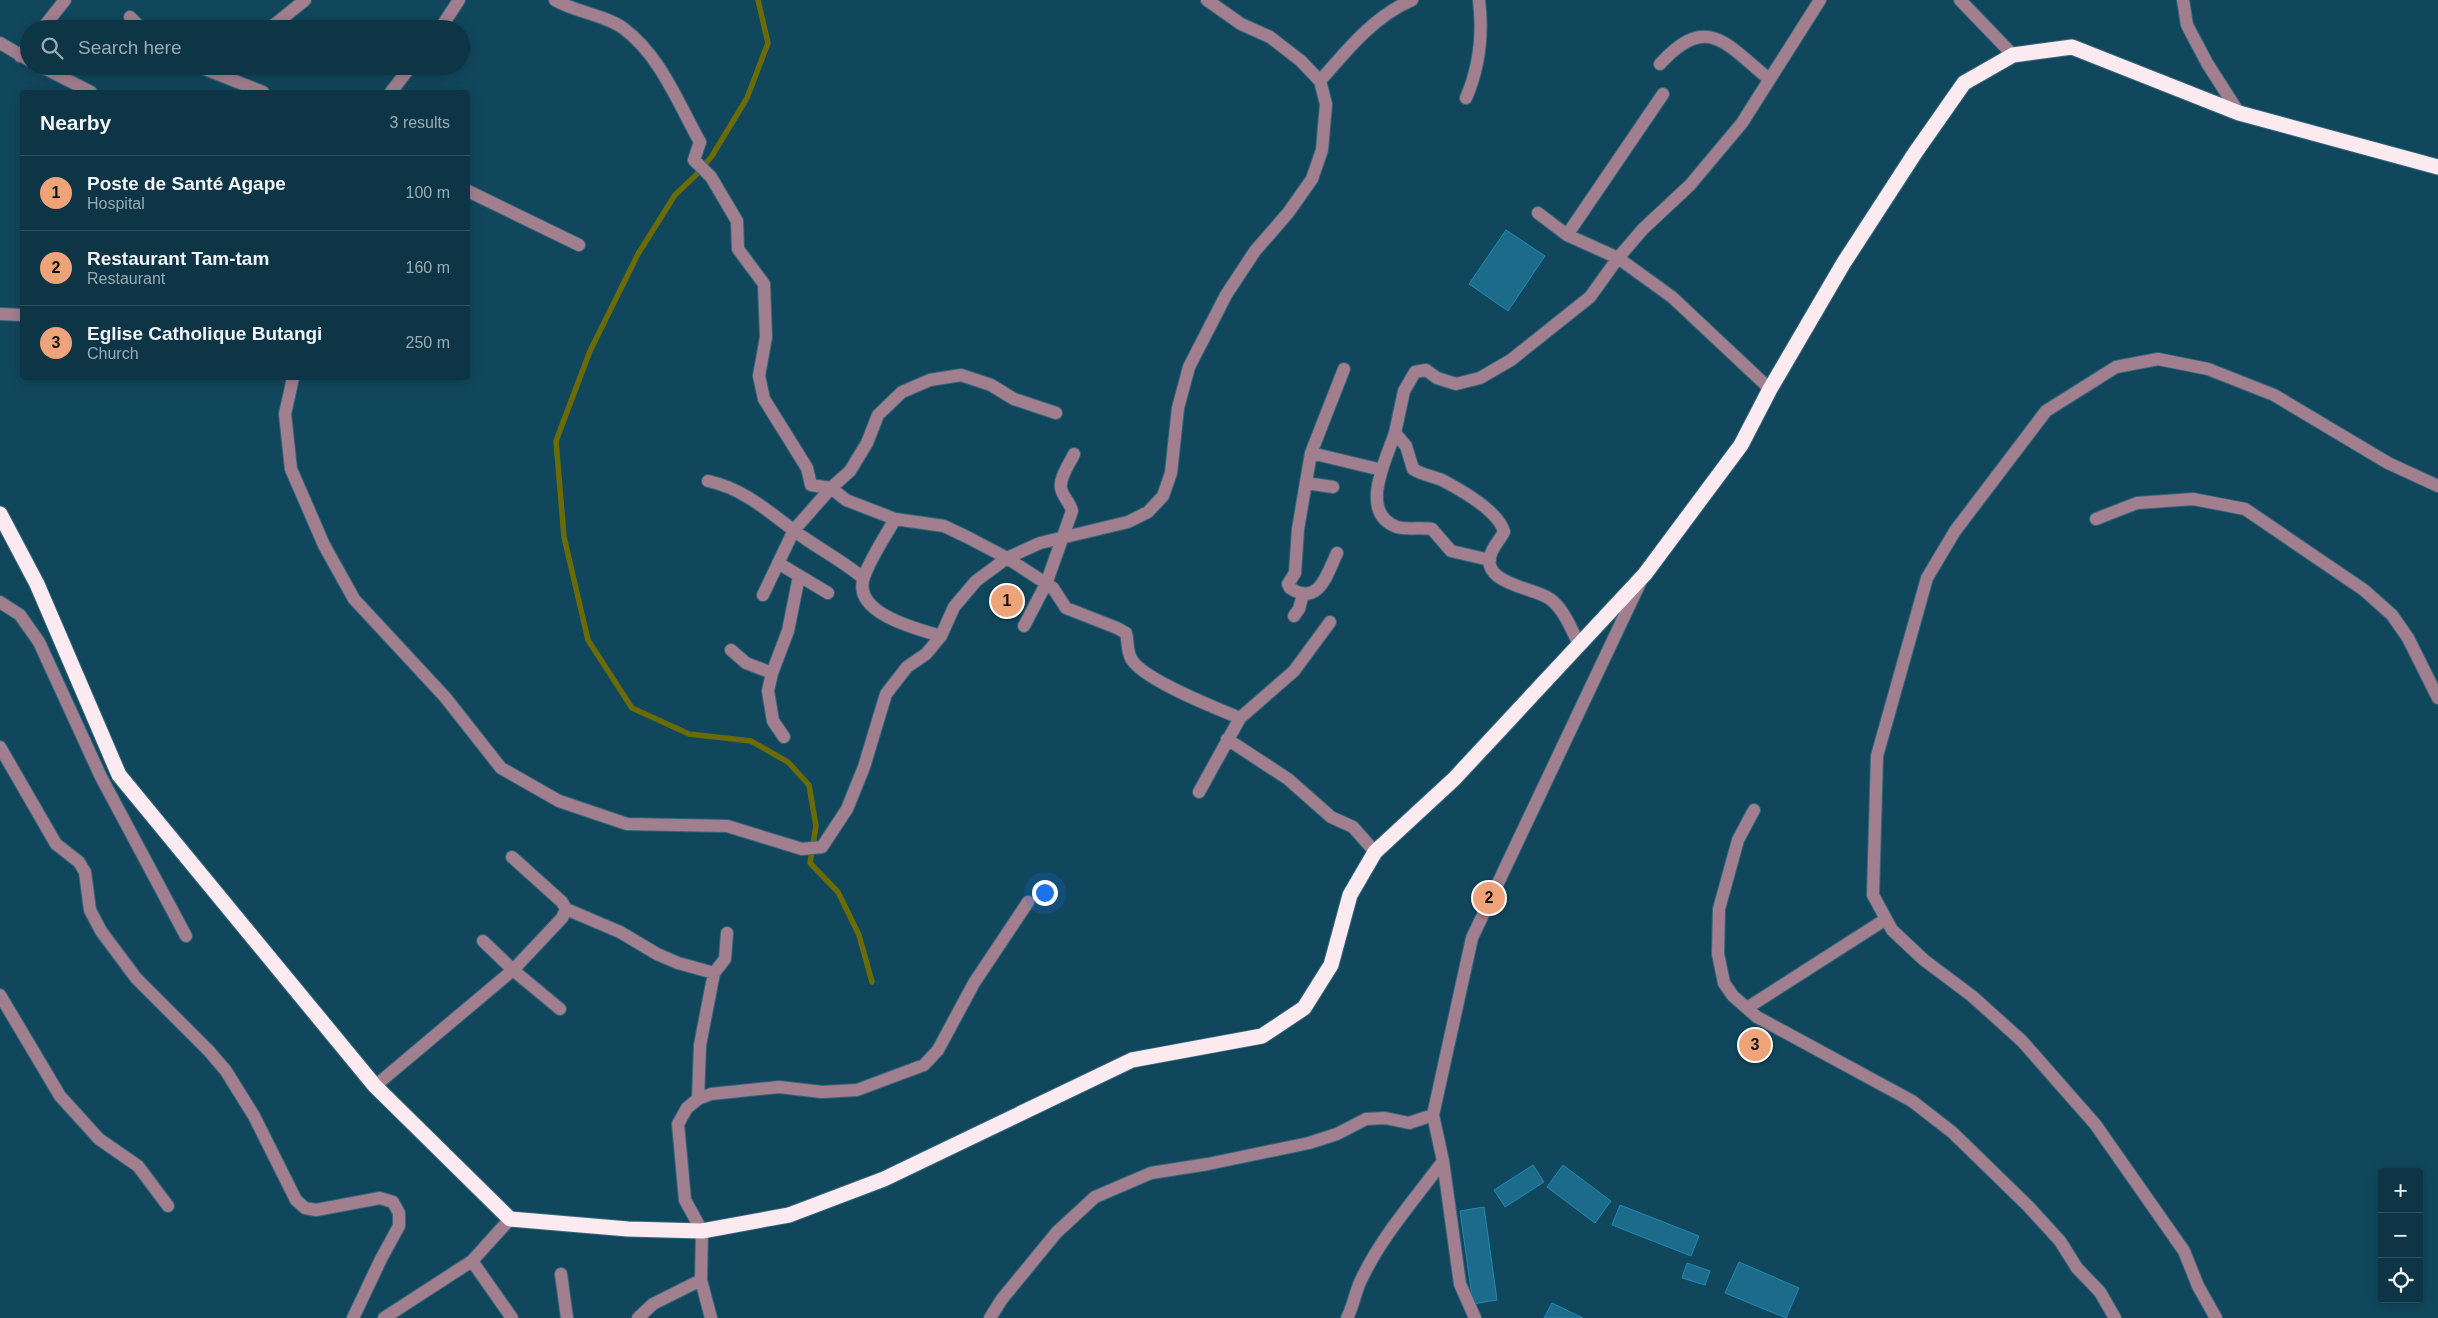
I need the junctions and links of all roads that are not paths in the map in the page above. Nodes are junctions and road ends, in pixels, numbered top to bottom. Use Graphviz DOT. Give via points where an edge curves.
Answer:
graph roads {
  1 [pos="65,0"];
  2 [pos="305,0"];
  3 [pos="459,0"];
  4 [pos="555,0"];
  5 [pos="1207,0"];
  6 [pos="1412,0"];
  7 [pos="1478,0"];
  8 [pos="1820,0"];
  9 [pos="1960,0"];
  10 [pos="2183,0"];
  11 [pos="130,17"];
  12 [pos="49,20"];
  13 [pos="133,20"];
  14 [pos="280,20"];
  15 [pos="446,20"];
  16 [pos="0,43"];
  17 [pos="2013,55"];
  18 [pos="20,56"];
  19 [pos="1660,64"];
  20 [pos="58,75"];
  21 [pos="220,75"];
  22 [pos="404,75"];
  23 [pos="1769,79"];
  24 [pos="1320,81"];
  25 [pos="87,90"];
  26 [pos="258,90"];
  27 [pos="393,90"];
  28 [pos="1663,94"];
  29 [pos="1466,98"];
  30 [pos="2239,113"];
  31 [pos="2438,167"];
  32 [pos="470,192"];
  33 [pos="1538,213"];
  34 [pos="1567,235"];
  35 [pos="579,245"];
  36 [pos="1618,258"];
  37 [pos="0,314"];
  38 [pos="20,315"];
  39 [pos="1344,369"];
  40 [pos="293,380"];
  41 [pos="1770,389"];
  42 [pos="1056,413"];
  43 [pos="1395,433"];
  44 [pos="1311,452"];
  45 [pos="1074,454"];
  46 [pos="1382,470"];
  47 [pos="708,480"];
  48 [pos="1306,483"];
  49 [pos="2438,486"];
  50 [pos="1333,487"];
  51 [pos="831,488"];
  52 [pos="0,514"];
  53 [pos="2096,518"];
  54 [pos="895,519"];
  55 [pos="794,530"];
  56 [pos="1063,539"];
  57 [pos="1337,553"];
  58 [pos="1007,558"];
  59 [pos="1490,560"];
  60 [pos="778,563"];
  61 [pos="1644,574"];
  62 [pos="799,576"];
  63 [pos="863,578"];
  64 [pos="1046,584"];
  65 [pos="828,593"];
  66 [pos="1303,594"];
  67 [pos="763,595"];
  68 [pos="0,602"];
  69 [pos="1294,616"];
  70 [pos="1330,622"];
  71 [pos="1024,626"];
  72 [pos="941,636"];
  73 [pos="1579,644"];
  74 [pos="731,650"];
  75 [pos="772,672"];
  76 [pos="2438,698"];
  77 [pos="1240,718"];
  78 [pos="784,737"];
  79 [pos="1227,739"];
  80 [pos="0,747"];
  81 [pos="1199,792"];
  82 [pos="1754,810"];
  83 [pos="1375,852"];
  84 [pos="512,857"];
  85 [pos="1028,902"];
  86 [pos="566,908"];
  87 [pos="1886,918"];
  88 [pos="727,933"];
  89 [pos="186,936"];
  90 [pos="483,941"];
  91 [pos="513,970"];
  92 [pos="714,973"];
  93 [pos="0,995"];
  94 [pos="1747,1008"];
  95 [pos="560,1009"];
  96 [pos="375,1086"];
  97 [pos="698,1099"];
  98 [pos="1434,1115"];
  99 [pos="1443,1162"];
  100 [pos="168,1206"];
  101 [pos="510,1219"];
  102 [pos="702,1231"];
  103 [pos="472,1261"];
  104 [pos="560,1274"];
  105 [pos="701,1280"];
  106 [pos="353,1318"];
  107 [pos="384,1318"];
  108 [pos="512,1318"];
  109 [pos="567,1318"];
  110 [pos="638,1318"];
  111 [pos="711,1318"];
  112 [pos="990,1318"];
  113 [pos="1346,1318"];
  114 [pos="1475,1318"];
  115 [pos="2115,1318"];
  116 [pos="2216,1318"];
  1 -- 12 [label="street"];
  2 -- 14 [label="street"];
  3 -- 15 [label="street"];
  4 -- 51 [label="street" via="622,27 645,48 669,84 700,142 694,160 711,177 737,222 738,249 764,284 766,337 759,376 764,399 807,468 811,485"];
  5 -- 24 [label="street" via="1241,24 1270,37"];
  6 -- 24 [label="street" via="1400,5 1354,41"];
  7 -- 29 [label="street" via="1481,20 1475,78"];
  8 -- 23 [label="street"];
  9 -- 17 [label="street"];
  10 -- 30 [label="street" via="2187,26"];
  11 -- 13 [label="street"];
  16 -- 18 [label="street"];
  17 -- 30 [label="highway" via="2072,47"];
  17 -- 41 [label="highway" via="1964,83 1843,264"];
  19 -- 23 [label="street" via="1686,40 1704,35 1719,39"];
  20 -- 25 [label="street"];
  21 -- 26 [label="street"];
  22 -- 27 [label="street"];
  23 -- 36 [label="street" via="1742,123 1696,178"];
  24 -- 56 [label="street" via="1326,104 1322,150 1312,179 1254,251 1230,288 1190,368 1178,408 1171,473 1163,496 1148,512 1128,522"];
  28 -- 34 [label="street"];
  30 -- 31 [label="highway"];
  32 -- 35 [label="street"];
  33 -- 34 [label="street"];
  34 -- 36 [label="street"];
  36 -- 41 [label="street" via="1672,297"];
  36 -- 43 [label="street" via="1590,297 1511,360 1480,378 1456,384 1437,378 1426,370 1415,372 1404,391"];
  37 -- 38 [label="street"];
  39 -- 44 [label="street"];
  40 -- 72 [label="street" via="285,414 291,469 324,545 354,599 445,697 501,768 559,801 627,824 727,826 802,849 822,846 847,809 864,767 886,694 906,667 926,654"];
  41 -- 61 [label="highway" via="1741,445"];
  42 -- 51 [label="street" via="1014,399 991,385 961,375 930,380 902,392 878,415 859,458"];
  43 -- 46 [label="street"];
  43 -- 59 [label="street" via="1406,446 1413,469 1442,480 1484,507 1502,524 1504,532 1491,552"];
  44 -- 46 [label="street"];
  44 -- 48 [label="street"];
  45 -- 56 [label="street" via="1061,482 1061,489 1072,510"];
  46 -- 59 [label="street" via="1375,502 1380,516 1398,527 1432,529 1451,551"];
  47 -- 55 [label="street" via="746,494"];
  48 -- 50 [label="street"];
  48 -- 66 [label="street" via="1295,574 1288,584"];
  49 -- 87 [label="street" via="2388,463 2274,395 2208,369 2158,359 2116,367 2046,411 1955,531 1927,578 1877,756 1873,895"];
  51 -- 54 [label="street" via="846,500"];
  51 -- 55 [label="street"];
  52 -- 96 [label="highway" via="37,584 119,775"];
  53 -- 76 [label="street" via="2137,502 2193,498 2245,509 2364,590 2392,615 2408,638"];
  54 -- 58 [label="street" via="944,526"];
  54 -- 63 [label="street"];
  55 -- 60 [label="street"];
  55 -- 63 [label="street" via="842,560"];
  56 -- 58 [label="street" via="1040,543"];
  56 -- 64 [label="street"];
  57 -- 66 [label="street" via="1323,582 1311,593"];
  58 -- 64 [label="street"];
  58 -- 72 [label="street" via="976,581 954,607"];
  59 -- 73 [label="street" via="1498,578 1549,598 1563,614"];
  60 -- 62 [label="street"];
  60 -- 67 [label="street"];
  61 -- 73 [label="highway"];
  61 -- 98 [label="street" via="1472,938"];
  62 -- 65 [label="street"];
  62 -- 75 [label="street" via="788,631"];
  63 -- 72 [label="street" via="865,598 878,611 904,625"];
  64 -- 71 [label="street"];
  64 -- 77 [label="street" via="1053,588 1066,608 1126,633 1130,657 1139,668 1189,696"];
  66 -- 69 [label="street"];
  68 -- 89 [label="street" via="20,616 39,642 101,776"];
  70 -- 77 [label="street" via="1294,671"];
  73 -- 83 [label="highway" via="1454,779"];
  74 -- 75 [label="street" via="746,663"];
  75 -- 78 [label="street" via="768,690 772,722"];
  77 -- 79 [label="street"];
  79 -- 81 [label="street"];
  79 -- 83 [label="street" via="1288,778 1331,817 1352,827"];
  80 -- 106 [label="street" via="56,844 79,862 85,872 90,910 101,931 136,978 226,1071 254,1116 296,1200 306,1208 316,1210 380,1198 393,1202 399,1213 399,1226"];
  82 -- 94 [label="street" via="1738,840 1719,909 1718,954 1724,983"];
  83 -- 102 [label="highway" via="1350,895 1331,965 1304,1008 1262,1036 1132,1060 884,1179 789,1215"];
  84 -- 86 [label="street"];
  85 -- 97 [label="street" via="974,983 938,1050 924,1065 857,1090 822,1092 779,1087 711,1094"];
  86 -- 91 [label="street" via="562,918"];
  86 -- 92 [label="street" via="620,932 678,964"];
  87 -- 94 [label="street"];
  87 -- 116 [label="street" via="1892,930 1924,960 1972,996 2022,1041 2095,1124 2184,1251"];
  88 -- 92 [label="street" via="725,959"];
  90 -- 91 [label="street"];
  91 -- 95 [label="street"];
  91 -- 96 [label="street"];
  92 -- 97 [label="street" via="700,1045"];
  93 -- 100 [label="street" via="60,1096 98,1139 138,1166"];
  94 -- 115 [label="street" via="1757,1017 1912,1101 1952,1132 2060,1241 2077,1268 2100,1292"];
  96 -- 101 [label="highway"];
  97 -- 102 [label="street" via="687,1108 678,1124 685,1200"];
  98 -- 99 [label="street"];
  98 -- 112 [label="street" via="1409,1123 1385,1118 1366,1119 1337,1134 1309,1143 1150,1173 1095,1197 1056,1232"];
  99 -- 113 [label="street" via="1387,1236 1361,1279"];
  99 -- 114 [label="street" via="1460,1284"];
  101 -- 102 [label="highway" via="628,1229"];
  101 -- 103 [label="street"];
  102 -- 105 [label="street"];
  103 -- 107 [label="street"];
  103 -- 108 [label="street"];
  104 -- 109 [label="street"];
  105 -- 110 [label="street" via="653,1304"];
  105 -- 111 [label="street"];
}
